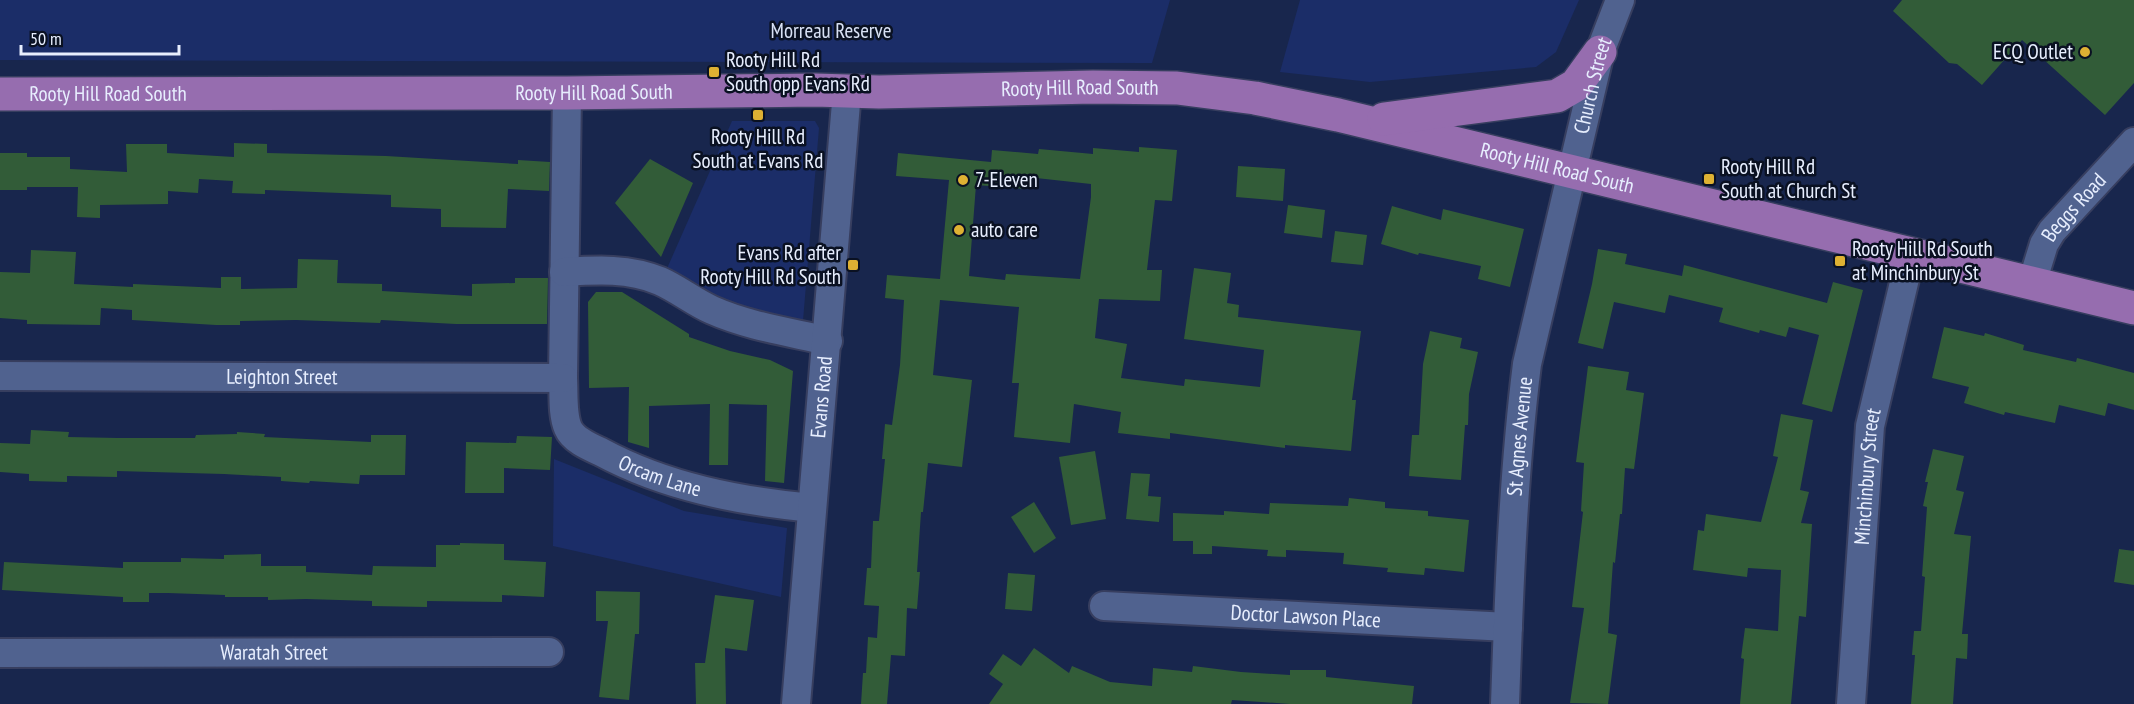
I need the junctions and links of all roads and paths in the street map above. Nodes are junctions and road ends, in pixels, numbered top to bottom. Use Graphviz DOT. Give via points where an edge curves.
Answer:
graph roads {
  1 [pos="1620,0"];
  2 [pos="1600,52"];
  3 [pos="847,91"];
  4 [pos="567,93"];
  5 [pos="0,94"];
  6 [pos="1365,121"];
  7 [pos="2134,142"];
  8 [pos="1571,172"];
  9 [pos="1911,253"];
  10 [pos="564,272"];
  11 [pos="2032,283"];
  12 [pos="2134,308"];
  13 [pos="828,341"];
  14 [pos="0,376"];
  15 [pos="563,378"];
  16 [pos="812,508"];
  17 [pos="1104,606"];
  18 [pos="1508,627"];
  19 [pos="549,652"];
  20 [pos="0,653"];
  21 [pos="796,704"];
  22 [pos="1505,704"];
  23 [pos="1851,704"];
  1 -- 2 [label="street, Church Street"];
  2 -- 6 [label="main road" via="1576,85 1557,96"];
  2 -- 8 [label="street, Church Street"];
  3 -- 4 [label="main road, Rooty Hill Road South"];
  3 -- 6 [label="main road, Rooty Hill Road South" via="1177,88 1255,98"];
  3 -- 13 [label="street, Evans Road"];
  4 -- 5 [label="main road, Rooty Hill Road South"];
  4 -- 10 [label="street"];
  6 -- 8 [label="main road, Rooty Hill Road South"];
  7 -- 11 [label="street, Beggs Road" via="2052,231"];
  8 -- 9 [label="main road, Rooty Hill Road South"];
  8 -- 18 [label="street, St Agnes Avenue" via="1527,364"];
  9 -- 11 [label="main road, Rooty Hill Road South"];
  9 -- 23 [label="street, Minchinbury Street" via="1870,426"];
  10 -- 13 [label="street" via="627,272 662,282 712,310 746,322"];
  10 -- 15 [label="street"];
  11 -- 12 [label="main road, Rooty Hill Road South"];
  13 -- 16 [label="street, Evans Road"];
  14 -- 15 [label="street, Leighton Street"];
  15 -- 16 [label="street, Orcam Lane" via="568,430 581,442 621,463 718,494"];
  16 -- 21 [label="street, Evans Road"];
  17 -- 18 [label="street, Doctor Lawson Place"];
  18 -- 22 [label="street, St Agnes Avenue"];
  19 -- 20 [label="street, Waratah Street"];
}
